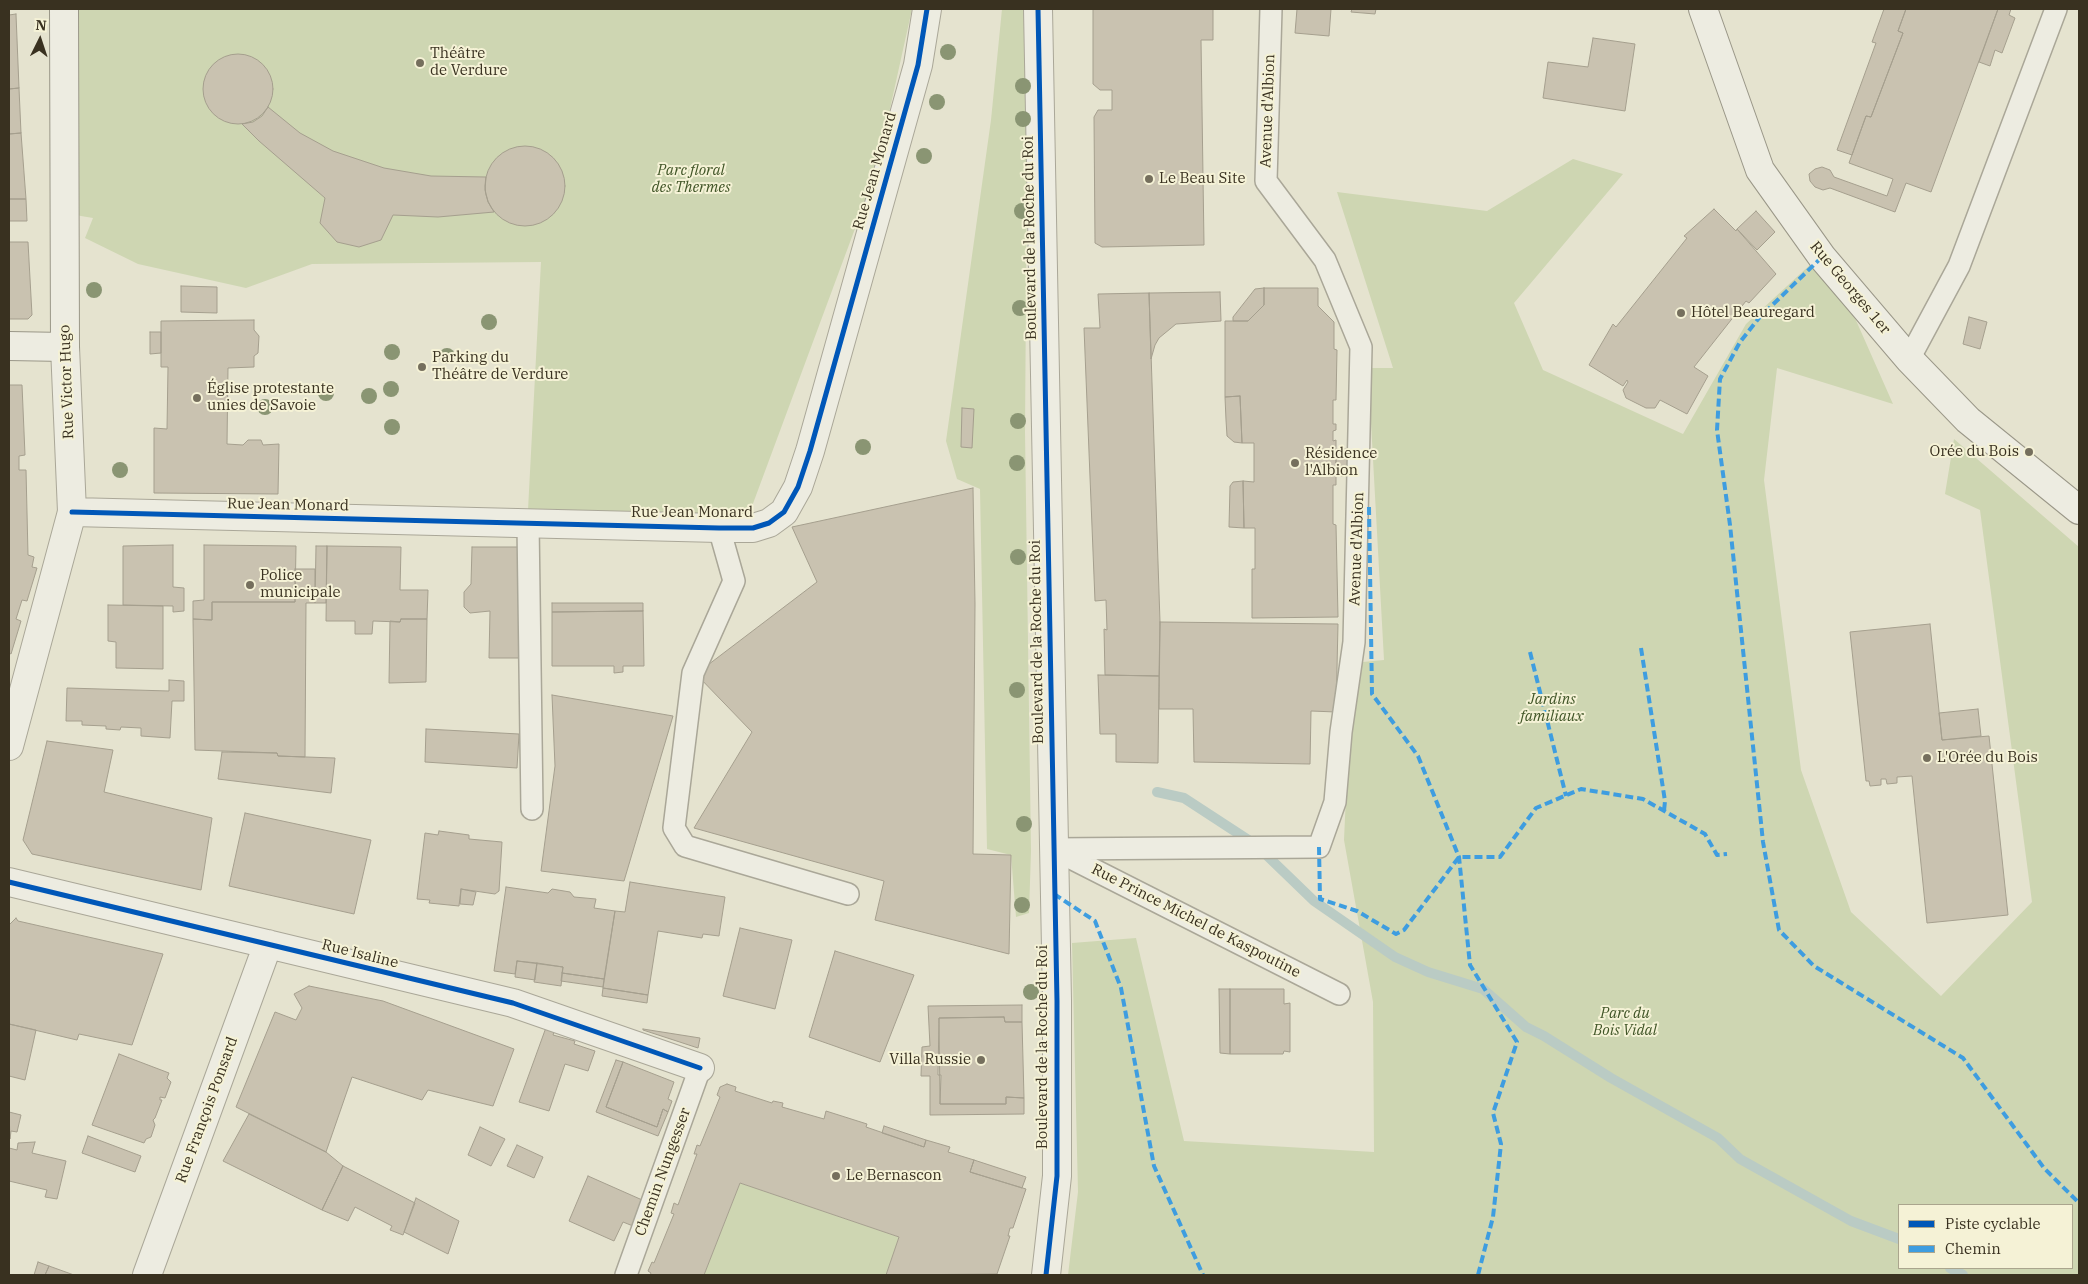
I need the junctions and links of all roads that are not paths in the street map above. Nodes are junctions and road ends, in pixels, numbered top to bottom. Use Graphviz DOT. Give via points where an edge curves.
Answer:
graph roads {
  1 [pos="64,9"];
  2 [pos="928,9"];
  3 [pos="1038,9"];
  4 [pos="1271,9"];
  5 [pos="1703,9"];
  6 [pos="2056,9"];
  7 [pos="9,346"];
  8 [pos="65,347"];
  9 [pos="1908,359"];
  10 [pos="2079,510"];
  11 [pos="72,512"];
  12 [pos="528,523"];
  13 [pos="719,528"];
  14 [pos="9,746"];
  15 [pos="532,810"];
  16 [pos="1053,849"];
  17 [pos="9,882"];
  18 [pos="848,894"];
  19 [pos="268,944"];
  20 [pos="1339,994"];
  21 [pos="700,1068"];
  22 [pos="147,1275"];
  23 [pos="626,1275"];
  24 [pos="1046,1275"];
  1 -- 8 [label="street, Rue Victor Hugo"];
  2 -- 13 [label="street, Rue Jean Monard" via="918,65 798,486 784,512 769,523 753,528"];
  3 -- 16 [label="street, Boulevard de la Roche du Roi"];
  4 -- 16 [label="lane, Avenue d'Albion" via="1266,181 1325,260 1361,347 1354,642 1335,802 1319,847"];
  5 -- 9 [label="street, Rue Georges 1er" via="1760,170 1822,257"];
  6 -- 9 [label="lane" via="1959,266"];
  7 -- 8 [label="street"];
  8 -- 11 [label="street, Rue Victor Hugo"];
  9 -- 10 [label="street, Rue Georges 1er" via="1968,420"];
  11 -- 12 [label="street, Rue Jean Monard"];
  11 -- 14 [label="street, Rue Victor Hugo"];
  12 -- 13 [label="street, Rue Jean Monard"];
  12 -- 15 [label="lane"];
  13 -- 18 [label="lane" via="734,581 693,673 674,828 685,846"];
  16 -- 20 [label="lane, Rue Prince Michel de Kaspoutine"];
  16 -- 24 [label="street, Boulevard de la Roche du Roi" via="1057,1176"];
  17 -- 19 [label="street, Rue Isaline"];
  19 -- 21 [label="street, Rue Isaline" via="513,1003"];
  19 -- 22 [label="street, Rue François Ponsard"];
  21 -- 23 [label="lane, Chemin Nungesser"];
}
